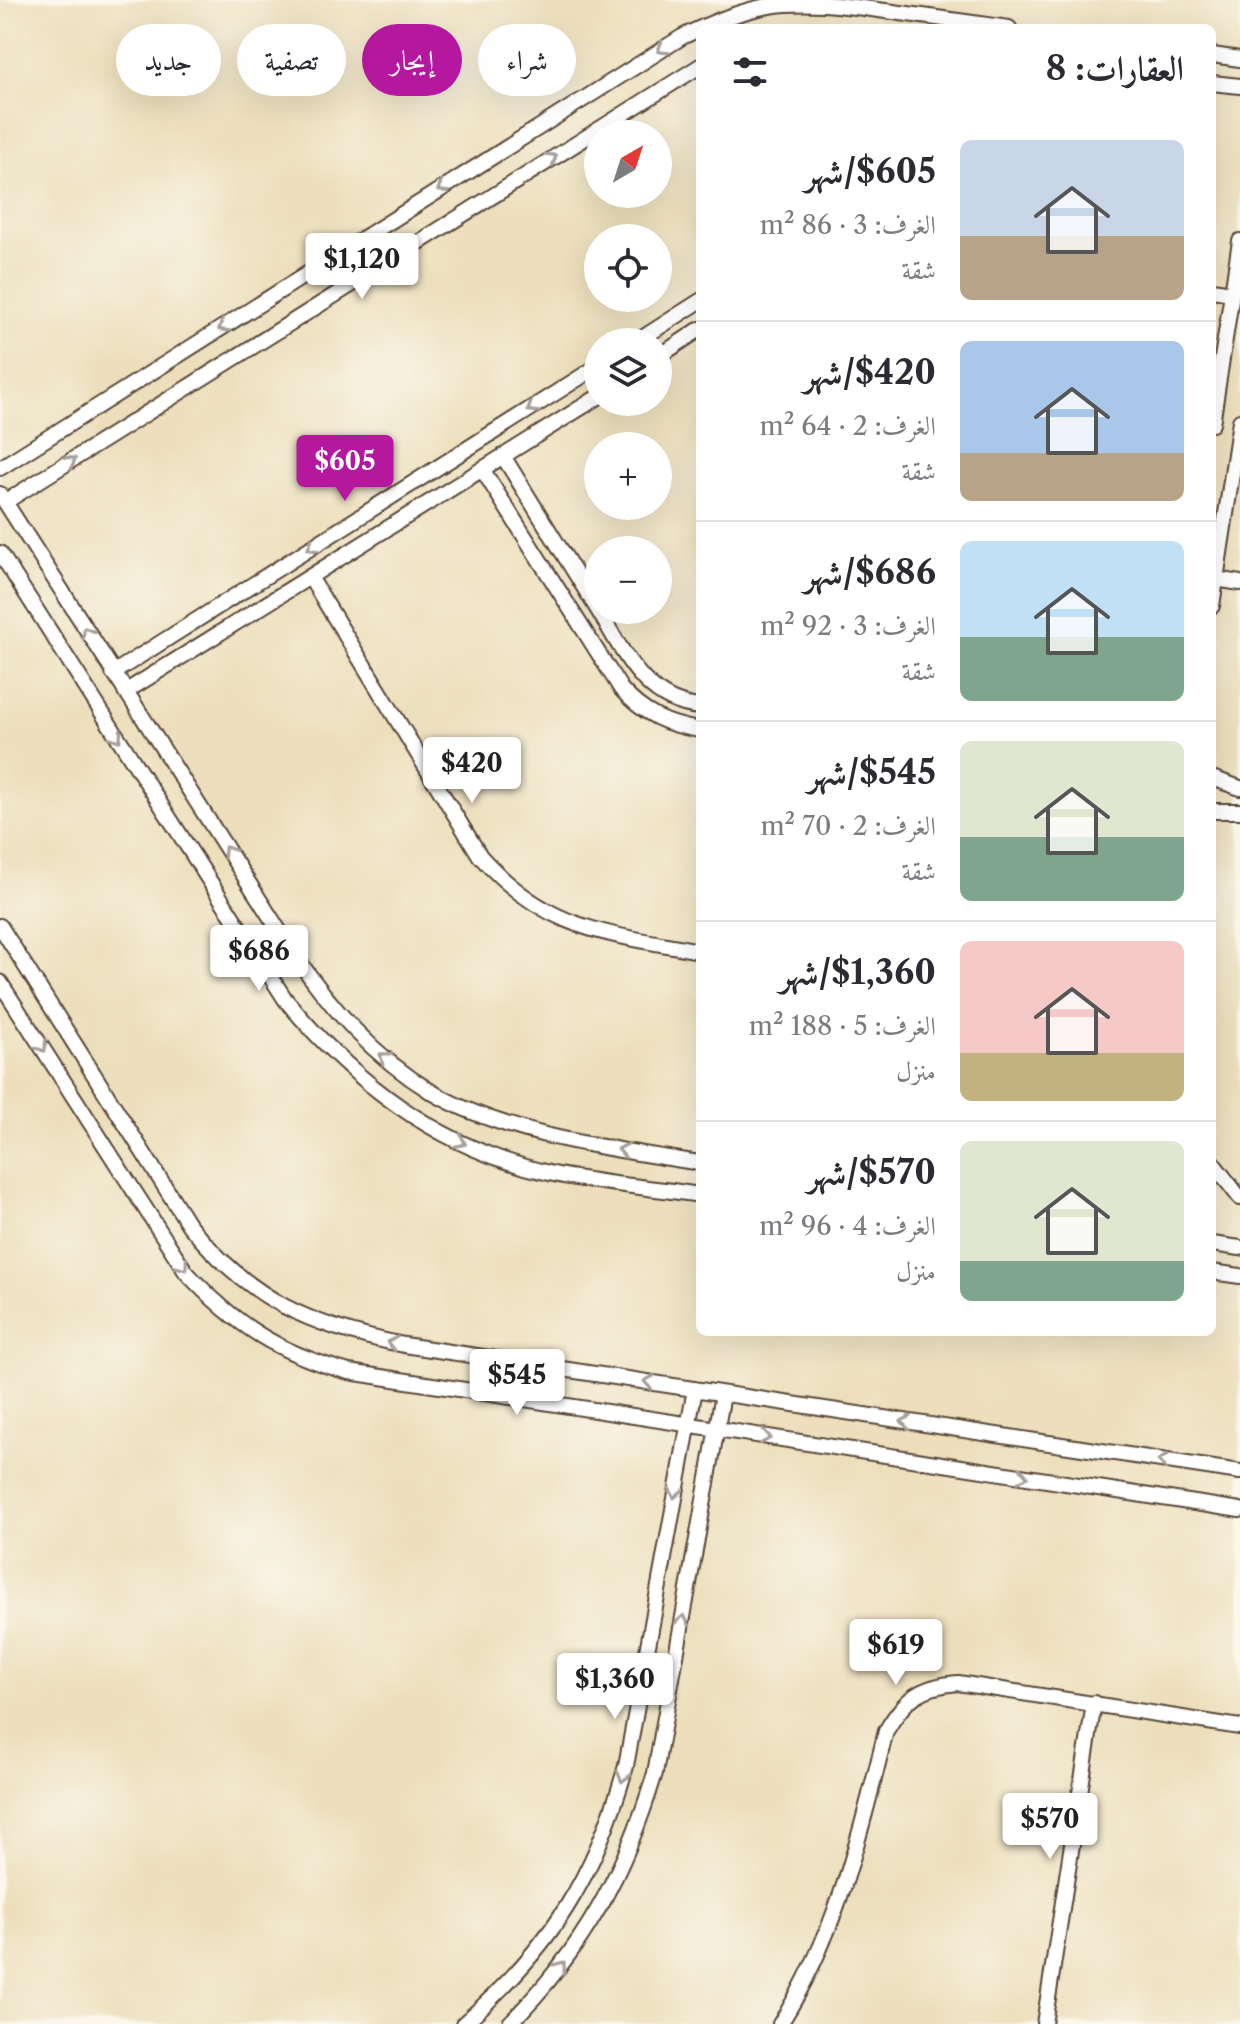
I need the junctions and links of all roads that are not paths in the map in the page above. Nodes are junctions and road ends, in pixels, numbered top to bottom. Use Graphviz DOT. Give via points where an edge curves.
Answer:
graph roads {
  1 [pos="708,24"];
  2 [pos="980,24"];
  3 [pos="696,30"];
  4 [pos="1216,56"];
  5 [pos="1240,59"];
  6 [pos="696,68"];
  7 [pos="1216,83"];
  8 [pos="1240,86"];
  9 [pos="1240,241"];
  10 [pos="1216,291"];
  11 [pos="1232,293"];
  12 [pos="696,304"];
  13 [pos="1216,318"];
  14 [pos="1228,320"];
  15 [pos="658,328"];
  16 [pos="696,332"];
  17 [pos="672,348"];
  18 [pos="584,375"];
  19 [pos="1216,398"];
  20 [pos="584,406"];
  21 [pos="1240,421"];
  22 [pos="503,456"];
  23 [pos="0,468"];
  24 [pos="482,469"];
  25 [pos="2,498"];
  26 [pos="0,553"];
  27 [pos="310,577"];
  28 [pos="1216,579"];
  29 [pos="1240,583"];
  30 [pos="584,587"];
  31 [pos="607,624"];
  32 [pos="113,673"];
  33 [pos="125,692"];
  34 [pos="696,706"];
  35 [pos="696,729"];
  36 [pos="1216,779"];
  37 [pos="1240,788"];
  38 [pos="1216,811"];
  39 [pos="1240,811"];
  40 [pos="0,926"];
  41 [pos="696,950"];
  42 [pos="0,982"];
  43 [pos="696,1162"];
  44 [pos="1216,1167"];
  45 [pos="696,1194"];
  46 [pos="1240,1198"];
  47 [pos="1216,1245"];
  48 [pos="1240,1248"];
  49 [pos="1216,1273"];
  50 [pos="1240,1276"];
  51 [pos="695,1389"];
  52 [pos="723,1394"];
  53 [pos="688,1424"];
  54 [pos="717,1429"];
  55 [pos="1240,1472"];
  56 [pos="1240,1510"];
  57 [pos="1094,1703"];
  58 [pos="1240,1727"];
  59 [pos="463,2024"];
  60 [pos="509,2024"];
  61 [pos="780,2024"];
  62 [pos="1044,2024"];
  2 -- 1 [label="street, one-way" via="802,3 771,5"];
  3 -- 23 [label="street, one-way"];
  4 -- 5 [label="street"];
  25 -- 6 [label="street, one-way"];
  7 -- 8 [label="street"];
  9 -- 11 [label="street"];
  10 -- 11 [label="street"];
  11 -- 14 [label="street"];
  12 -- 15 [label="street"];
  13 -- 14 [label="street"];
  14 -- 19 [label="street"];
  16 -- 17 [label="street"];
  18 -- 32 [label="street, one-way"];
  20 -- 22 [label="street"];
  21 -- 28 [label="street"];
  22 -- 24 [label="street"];
  22 -- 30 [label="street"];
  24 -- 27 [label="street"];
  24 -- 35 [label="street" via="621,689 654,717"];
  32 -- 25 [label="street, one-way"];
  26 -- 45 [label="street, one-way" via="285,999 347,1067 421,1121 503,1160 547,1173"];
  27 -- 33 [label="street"];
  27 -- 41 [label="street" via="480,856 500,877 534,904 572,924"];
  28 -- 29 [label="street"];
  31 -- 34 [label="street" via="642,680 674,702"];
  32 -- 33 [label="street"];
  43 -- 33 [label="street, one-way" via="519,1127 431,1091 382,1057 315,985"];
  36 -- 37 [label="street"];
  38 -- 39 [label="street"];
  51 -- 40 [label="street, one-way" via="354,1335 278,1304 244,1283 189,1225"];
  42 -- 53 [label="street, one-way" via="186,1272 242,1326 311,1362 349,1372"];
  44 -- 46 [label="street"];
  47 -- 48 [label="street"];
  49 -- 50 [label="street"];
  51 -- 52 [label="street"];
  51 -- 53 [label="street"];
  52 -- 54 [label="street"];
  55 -- 52 [label="street, one-way"];
  53 -- 54 [label="street"];
  53 -- 59 [label="street, one-way" via="626,1766 612,1816 565,1912 499,1993"];
  54 -- 56 [label="street, one-way"];
  60 -- 54 [label="street, one-way" via="590,1926 639,1826 655,1773"];
  57 -- 58 [label="street"];
  57 -- 61 [label="street" via="958,1683 916,1694 898,1710 886,1731 846,1883 819,1952"];
  57 -- 62 [label="street"];
}
